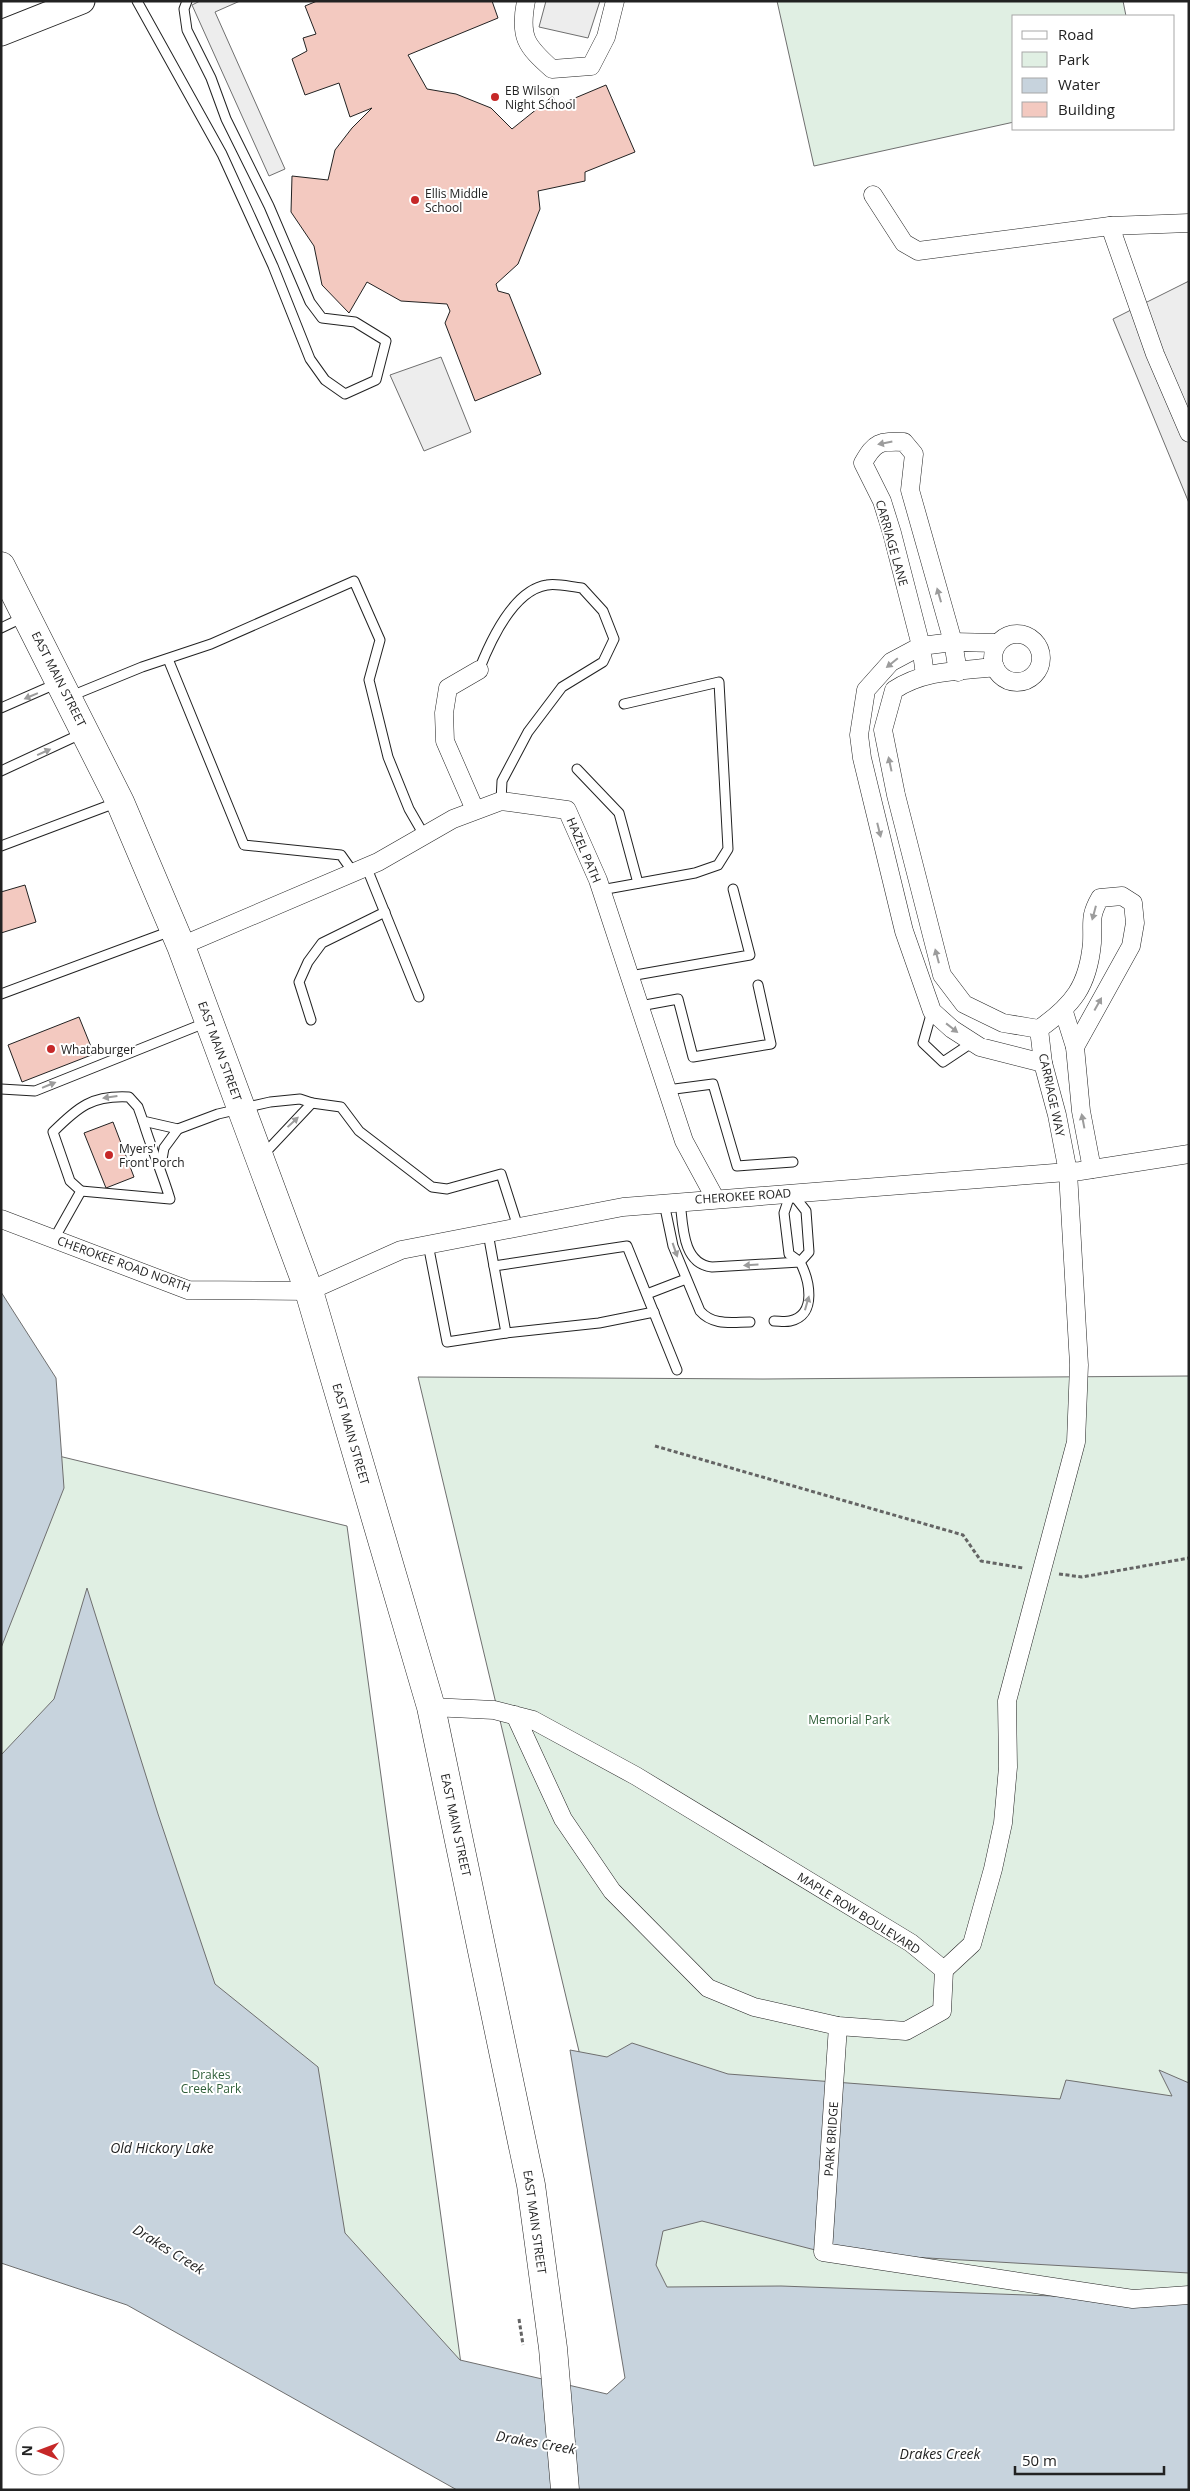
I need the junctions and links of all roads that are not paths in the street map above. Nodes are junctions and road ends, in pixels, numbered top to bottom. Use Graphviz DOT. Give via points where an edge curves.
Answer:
graph roads {
  1 [pos="82,1"];
  2 [pos="137,1"];
  3 [pos="187,1"];
  4 [pos="526,1"];
  5 [pos="615,1"];
  6 [pos="1,33"];
  7 [pos="873,195"];
  8 [pos="1189,223"];
  9 [pos="1110,226"];
  10 [pos="1189,433"];
  11 [pos="1,566"];
  12 [pos="27,616"];
  13 [pos="1,628"];
  14 [pos="953,642"];
  15 [pos="998,643"];
  16 [pos="921,646"];
  17 [pos="168,659"];
  18 [pos="995,668"];
  19 [pos="479,670"];
  20 [pos="958,672"];
  21 [pos="925,675"];
  22 [pos="64,690"];
  23 [pos="624,704"];
  24 [pos="1,708"];
  25 [pos="85,732"];
  26 [pos="2,768"];
  27 [pos="578,769"];
  28 [pos="896,795"];
  29 [pos="501,801"];
  30 [pos="120,802"];
  31 [pos="872,803"];
  32 [pos="475,810"];
  33 [pos="424,834"];
  34 [pos="1,846"];
  35 [pos="360,869"];
  36 [pos="638,884"];
  37 [pos="733,889"];
  38 [pos="601,890"];
  39 [pos="924,908"];
  40 [pos="385,912"];
  41 [pos="900,917"];
  42 [pos="178,938"];
  43 [pos="630,976"];
  44 [pos="758,985"];
  45 [pos="950,985"];
  46 [pos="1,994"];
  47 [pos="419,997"];
  48 [pos="640,1006"];
  49 [pos="930,1007"];
  50 [pos="1064,1012"];
  51 [pos="311,1020"];
  52 [pos="209,1022"];
  53 [pos="1039,1029"];
  54 [pos="973,1042"];
  55 [pos="1074,1047"];
  56 [pos="1043,1063"];
  57 [pos="1,1090"];
  58 [pos="667,1090"];
  59 [pos="312,1103"];
  60 [pos="241,1108"];
  61 [pos="143,1121"];
  62 [pos="178,1129"];
  63 [pos="1189,1154"];
  64 [pos="260,1158"];
  65 [pos="793,1162"];
  66 [pos="161,1166"];
  67 [pos="1092,1169"];
  68 [pos="1068,1172"];
  69 [pos="81,1191"];
  70 [pos="791,1192"];
  71 [pos="715,1198"];
  72 [pos="672,1202"];
  73 [pos="1,1219"];
  74 [pos="518,1227"];
  75 [pos="488,1233"];
  76 [pos="54,1239"];
  77 [pos="428,1244"];
  78 [pos="800,1262"];
  79 [pos="494,1266"];
  80 [pos="686,1279"];
  81 [pos="309,1292"];
  82 [pos="647,1294"];
  83 [pos="654,1312"];
  84 [pos="774,1321"];
  85 [pos="750,1322"];
  86 [pos="506,1332"];
  87 [pos="677,1370"];
  88 [pos="431,1707"];
  89 [pos="515,1715"];
  90 [pos="944,1970"];
  91 [pos="838,2026"];
  92 [pos="1189,2296"];
  93 [pos="565,2490"];
  1 -- 6 [label="street"];
  2 -- 3 [label="lane" via="222,154 273,266 310,359 324,380 345,394 376,380 386,341 355,322 322,318 310,302 187,30 184,9"];
  4 -- 5 [label="street" via="522,23 531,50 552,69 591,66 606,37"];
  7 -- 9 [label="street" via="904,243 918,251"];
  8 -- 9 [label="street"];
  9 -- 10 [label="street" via="1155,354"];
  11 -- 12 [label="main road, EAST MAIN STREET"];
  12 -- 13 [label="lane"];
  12 -- 22 [label="main road, EAST MAIN STREET"];
  14 -- 15 [label="street"];
  14 -- 16 [label="street"];
  14 -- 16 [label="street, CARRIAGE LANE, one-way" via="910,490 914,454 904,442 885,441 872,447 863,463 882,501"];
  14 -- 20 [label="street, CARRIAGE LANE"];
  15 -- 18 [label="street" via="994,652"];
  15 -- 18 [label="street" via="1011,634 1027,635 1039,647 1042,663 1033,678 1019,683 1004,679"];
  16 -- 21 [label="street, CARRIAGE LANE"];
  16 -- 31 [label="street, one-way" via="891,662 866,690 859,735"];
  17 -- 22 [label="lane"];
  17 -- 33 [label="lane" via="211,644 354,581 380,640 369,680 388,757 409,809"];
  17 -- 35 [label="lane" via="244,845 341,855"];
  18 -- 20 [label="street"];
  19 -- 29 [label="lane" via="492,637 520,598 546,584 582,588 603,611 614,639 603,662 562,687 528,732 502,781"];
  19 -- 32 [label="street" via="448,688 444,713 445,741"];
  20 -- 21 [label="street"];
  28 -- 21 [label="street, one-way" via="883,730 894,690"];
  22 -- 24 [label="lane, one-way"];
  22 -- 25 [label="main road, EAST MAIN STREET"];
  23 -- 36 [label="lane" via="718,682 728,849 718,865"];
  26 -- 25 [label="lane, one-way"];
  25 -- 30 [label="main road, EAST MAIN STREET"];
  27 -- 36 [label="lane" via="619,813"];
  28 -- 31 [label="street"];
  28 -- 39 [label="street"];
  29 -- 32 [label="street, HAZEL PATH"];
  29 -- 38 [label="street, HAZEL PATH" via="567,810"];
  30 -- 34 [label="lane"];
  30 -- 42 [label="main road, EAST MAIN STREET"];
  31 -- 41 [label="street, one-way"];
  32 -- 33 [label="street, HAZEL PATH"];
  33 -- 35 [label="street, HAZEL PATH"];
  35 -- 40 [label="lane"];
  35 -- 42 [label="street, HAZEL PATH"];
  36 -- 38 [label="lane"];
  37 -- 43 [label="lane" via="750,955"];
  38 -- 43 [label="street, HAZEL PATH"];
  39 -- 41 [label="street"];
  45 -- 39 [label="street, one-way" via="942,975"];
  40 -- 47 [label="lane"];
  40 -- 51 [label="lane" via="322,943 308,962 298,982"];
  41 -- 49 [label="street"];
  42 -- 46 [label="lane"];
  42 -- 52 [label="main road, EAST MAIN STREET"];
  43 -- 48 [label="street, HAZEL PATH"];
  44 -- 48 [label="lane" via="771,1044 693,1057 678,999"];
  45 -- 49 [label="street"];
  45 -- 53 [label="street" via="964,1004 1003,1023"];
  48 -- 58 [label="street, HAZEL PATH"];
  49 -- 54 [label="street, one-way" via="952,1029"];
  49 -- 54 [label="lane" via="924,1042 943,1062"];
  50 -- 53 [label="street"];
  50 -- 55 [label="street, CARRIAGE WAY"];
  55 -- 50 [label="street, one-way" via="1131,946 1135,923 1133,902 1122,896 1100,898 1091,913 1092,943 1087,970 1078,992"];
  57 -- 52 [label="lane, one-way" via="35,1091"];
  52 -- 60 [label="main road, EAST MAIN STREET"];
  53 -- 56 [label="street, CARRIAGE WAY"];
  54 -- 56 [label="street" via="980,1047"];
  67 -- 55 [label="street, CARRIAGE WAY, one-way"];
  56 -- 68 [label="street, CARRIAGE WAY"];
  58 -- 65 [label="lane" via="713,1084 737,1166"];
  58 -- 71 [label="street, HAZEL PATH" via="684,1142"];
  59 -- 60 [label="lane" via="300,1099"];
  64 -- 59 [label="lane, one-way"];
  59 -- 74 [label="lane" via="340,1107 359,1131 432,1187 447,1189 501,1174"];
  60 -- 62 [label="lane"];
  60 -- 64 [label="main road, EAST MAIN STREET"];
  61 -- 62 [label="lane"];
  61 -- 66 [label="lane"];
  61 -- 69 [label="lane, one-way" via="138,1107 128,1097 114,1096 90,1101 53,1132 70,1181"];
  62 -- 66 [label="lane" via="164,1148"];
  63 -- 67 [label="street, CHEROKEE ROAD"];
  64 -- 81 [label="main road, EAST MAIN STREET"];
  66 -- 69 [label="lane" via="170,1199"];
  67 -- 68 [label="street, CHEROKEE ROAD"];
  68 -- 70 [label="street, CHEROKEE ROAD"];
  68 -- 90 [label="street, CARRIAGE WAY" via="1079,1365 1076,1442 1007,1701 1008,1766 1003,1823 993,1869 972,1944"];
  69 -- 76 [label="lane"];
  70 -- 71 [label="street, CHEROKEE ROAD"];
  70 -- 78 [label="lane" via="784,1213 789,1254"];
  70 -- 78 [label="lane" via="806,1211 809,1252"];
  71 -- 72 [label="street, CHEROKEE ROAD"];
  72 -- 74 [label="street, CHEROKEE ROAD" via="623,1207"];
  78 -- 72 [label="lane, one-way" via="712,1267 698,1264 692,1259"];
  72 -- 80 [label="lane, one-way" via="673,1246"];
  73 -- 76 [label="street, CHEROKEE ROAD NORTH"];
  74 -- 75 [label="street, CHEROKEE ROAD"];
  75 -- 77 [label="street, CHEROKEE ROAD"];
  75 -- 79 [label="lane"];
  76 -- 81 [label="street, CHEROKEE ROAD NORTH" via="188,1290"];
  77 -- 81 [label="street, CHEROKEE ROAD" via="401,1250"];
  77 -- 86 [label="lane" via="447,1342"];
  84 -- 78 [label="lane, one-way" via="791,1321 807,1307 810,1288"];
  79 -- 82 [label="lane" via="627,1246"];
  79 -- 86 [label="lane"];
  80 -- 82 [label="lane"];
  80 -- 85 [label="lane" via="705,1318 719,1322"];
  81 -- 88 [label="main road, EAST MAIN STREET"];
  82 -- 83 [label="lane"];
  83 -- 86 [label="lane" via="599,1324"];
  83 -- 87 [label="lane"];
  88 -- 89 [label="street, MAPLE ROW BOULEVARD" via="494,1710"];
  88 -- 93 [label="main road, EAST MAIN STREET" via="531,2185 553,2348"];
  89 -- 90 [label="street, MAPLE ROW BOULEVARD" via="534,1720 636,1776 911,1943"];
  89 -- 91 [label="street" via="563,1819 612,1891 708,1988 754,2007"];
  90 -- 91 [label="street" via="942,2011 906,2031"];
  91 -- 92 [label="street, PARK BRIDGE" via="824,2252 1133,2299"];
}
